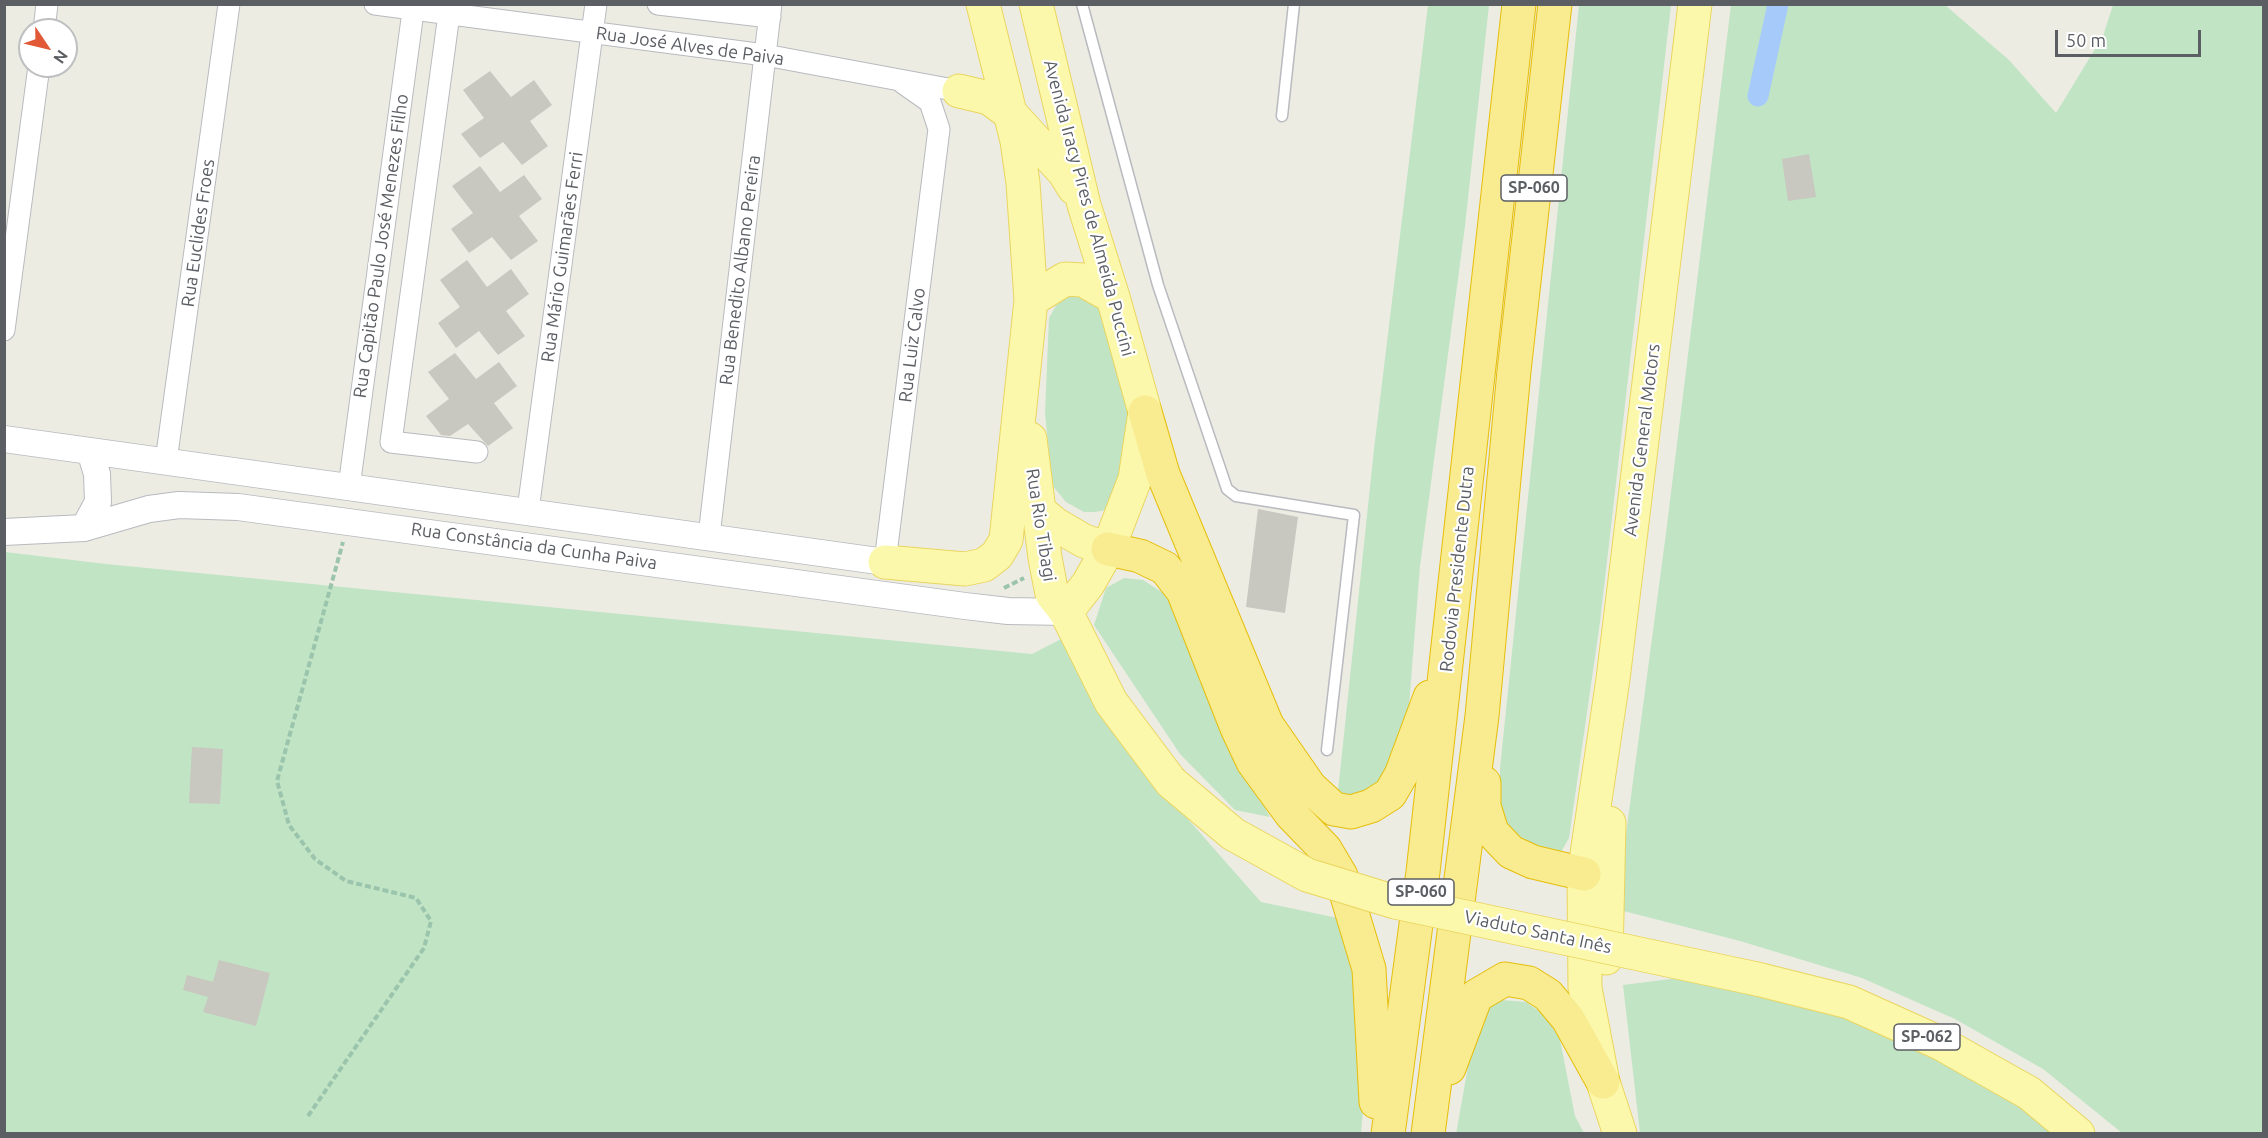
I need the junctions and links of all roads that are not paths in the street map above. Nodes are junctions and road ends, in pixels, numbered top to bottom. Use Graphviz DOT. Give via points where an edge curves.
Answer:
graph roads {
  1 [pos="229,4"];
  2 [pos="375,4"];
  3 [pos="596,4"];
  4 [pos="658,4"];
  5 [pos="983,4"];
  6 [pos="1036,4"];
  7 [pos="1082,4"];
  8 [pos="1294,4"];
  9 [pos="1519,4"];
  10 [pos="1555,4"];
  11 [pos="1695,4"];
  12 [pos="414,7"];
  13 [pos="771,11"];
  14 [pos="449,14"];
  15 [pos="592,33"];
  16 [pos="1046,53"];
  17 [pos="765,56"];
  18 [pos="896,77"];
  19 [pos="37,78"];
  20 [pos="959,91"];
  21 [pos="1010,113"];
  22 [pos="1282,117"];
  23 [pos="1084,205"];
  24 [pos="1113,297"];
  25 [pos="1031,300"];
  26 [pos="4,330"];
  27 [pos="1027,342"];
  28 [pos="1144,411"];
  29 [pos="4,439"];
  30 [pos="90,450"];
  31 [pos="477,452"];
  32 [pos="166,461"];
  33 [pos="349,487"];
  34 [pos="528,510"];
  35 [pos="1038,510"];
  36 [pos="84,528"];
  37 [pos="4,532"];
  38 [pos="708,536"];
  39 [pos="1108,549"];
  40 [pos="885,562"];
  41 [pos="1066,612"];
  42 [pos="1448,650"];
  43 [pos="1613,679"];
  44 [pos="1482,716"];
  45 [pos="1327,750"];
  46 [pos="1171,782"];
  47 [pos="1584,874"];
  48 [pos="1607,912"];
  49 [pos="1604,1083"];
  50 [pos="1429,1127"];
  51 [pos="1377,1134"];
  52 [pos="1388,1134"];
  53 [pos="1620,1134"];
  54 [pos="2078,1134"];
  1 -- 32 [label="street, Rua Euclides Froes"];
  2 -- 12 [label="street, Rua José Alves de Paiva"];
  3 -- 15 [label="street, Rua Mário Guimarães Ferri"];
  4 -- 13 [label="street"];
  5 -- 21 [label="main road"];
  6 -- 16 [label="main road, Avenida Iracy Pires de Almeida Puccini"];
  7 -- 45 [label="lane" via="1158,285 1227,489 1236,496 1354,515"];
  8 -- 22 [label="lane"];
  9 -- 42 [label="highway, Rodovia Presidente Dutra / SP-060"];
  10 -- 44 [label="highway, Rodovia Presidente Dutra / SP-060" via="1515,359"];
  11 -- 43 [label="main road, Avenida General Motors"];
  12 -- 14 [label="street, Rua José Alves de Paiva"];
  12 -- 33 [label="street, Rua Capitão Paulo José Menezes Filho"];
  13 -- 17 [label="street, Rua Benedito Albano Pereira"];
  14 -- 15 [label="street, Rua José Alves de Paiva"];
  14 -- 31 [label="street" via="391,442"];
  15 -- 17 [label="street, Rua José Alves de Paiva"];
  15 -- 34 [label="street, Rua Mário Guimarães Ferri"];
  16 -- 21 [label="main road" via="1038,69 1027,78"];
  16 -- 23 [label="main road, Avenida Iracy Pires de Almeida Puccini"];
  17 -- 18 [label="street, Rua José Alves de Paiva"];
  17 -- 38 [label="street, Rua Benedito Albano Pereira"];
  18 -- 20 [label="street, Rua José Alves de Paiva"];
  18 -- 40 [label="street, Rua Luiz Calvo" via="930,102 939,129"];
  19 -- 26 [label="street"];
  20 -- 21 [label="main road" via="989,98"];
  21 -- 23 [label="main road" via="1064,172"];
  21 -- 25 [label="main road" via="1023,183"];
  23 -- 24 [label="main road, Avenida Iracy Pires de Almeida Puccini"];
  24 -- 25 [label="main road" via="1083,280 1065,279"];
  24 -- 28 [label="main road, Avenida Iracy Pires de Almeida Puccini"];
  25 -- 27 [label="main road"];
  27 -- 35 [label="main road, Rua Rio Tibagi" via="1031,455"];
  27 -- 40 [label="main road" via="1006,540 997,555 984,565 965,569"];
  28 -- 39 [label="main road" via="1135,479"];
  28 -- 42 [label="highway" via="1163,474 1267,725 1310,787 1334,809 1351,812 1390,794 1401,775"];
  29 -- 30 [label="street, Rua Constância da Cunha Paiva"];
  30 -- 32 [label="street, Rua Constância da Cunha Paiva"];
  30 -- 36 [label="street" via="97,474 98,502"];
  32 -- 33 [label="street, Rua Constância da Cunha Paiva"];
  33 -- 34 [label="street, Rua Constância da Cunha Paiva"];
  34 -- 38 [label="street, Rua Constância da Cunha Paiva"];
  35 -- 39 [label="main road" via="1084,541"];
  35 -- 41 [label="main road, Rua Rio Tibagi" via="1052,594"];
  36 -- 37 [label="street, Rua Constância da Cunha Paiva"];
  36 -- 41 [label="street, Rua Constância da Cunha Paiva" via="149,509 179,505 238,507 965,606"];
  38 -- 40 [label="street, Rua Constância da Cunha Paiva"];
  39 -- 41 [label="main road"];
  39 -- 51 [label="highway" via="1140,556 1166,568 1183,591 1253,762 1291,814 1325,849 1341,876 1369,969"];
  41 -- 46 [label="main road, Rua Rio Tibagi" via="1111,702"];
  42 -- 52 [label="highway, Rodovia Presidente Dutra / SP-060"];
  43 -- 47 [label="main road, Avenida General Motors"];
  43 -- 48 [label="main road"];
  44 -- 47 [label="highway" via="1484,806 1492,832 1510,852 1533,862"];
  44 -- 50 [label="highway, Rodovia Presidente Dutra / SP-060"];
  46 -- 54 [label="main road, Viaduto Santa Inês / SP-062, bridge" via="1233,834 1307,875 1395,902 1849,1002 1942,1044 2030,1093"];
  47 -- 48 [label="main road"];
  47 -- 49 [label="main road, Avenida General Motors" via="1585,988"];
  48 -- 49 [label="main road"];
  49 -- 50 [label="highway" via="1568,1019 1548,995 1529,983 1505,979 1476,996"];
  49 -- 53 [label="main road"];
}
